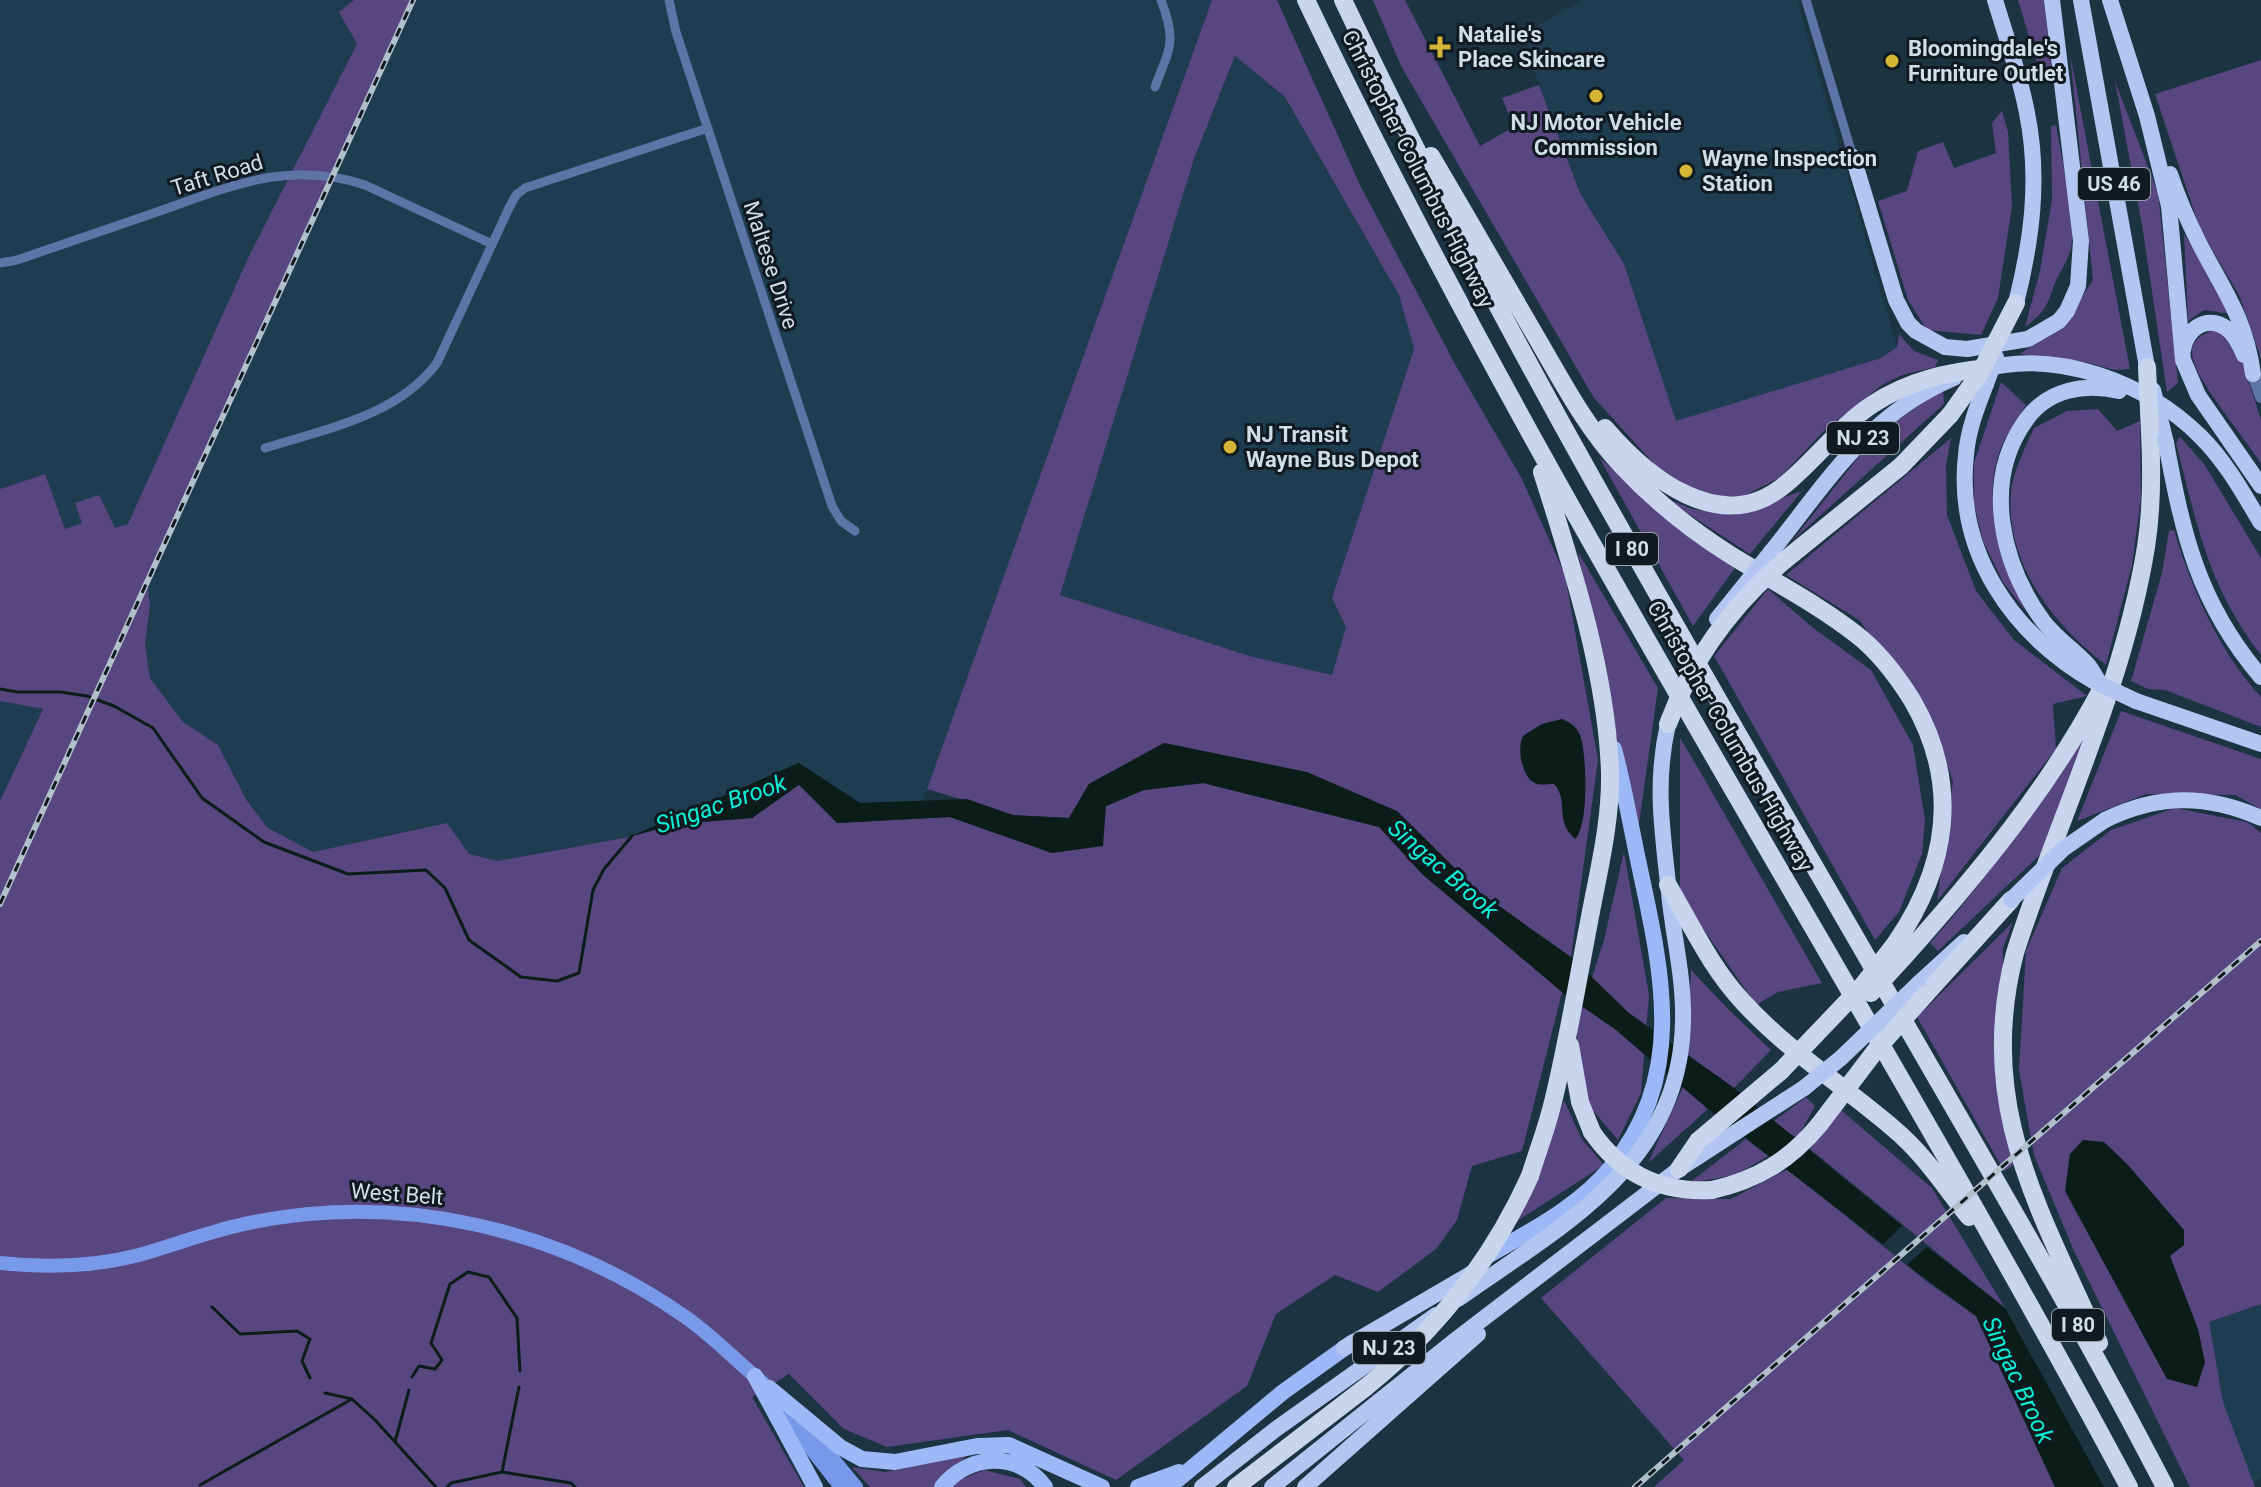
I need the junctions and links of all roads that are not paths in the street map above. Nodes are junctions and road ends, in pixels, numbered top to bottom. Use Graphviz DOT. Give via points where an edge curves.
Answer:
graph roads {
  1 [pos="669,0"];
  2 [pos="1161,0"];
  3 [pos="1306,0"];
  4 [pos="1343,0"];
  5 [pos="1806,0"];
  6 [pos="1995,0"];
  7 [pos="2052,0"];
  8 [pos="2081,0"];
  9 [pos="2110,0"];
  10 [pos="1155,87"];
  11 [pos="2147,116"];
  12 [pos="1404,124"];
  13 [pos="708,128"];
  14 [pos="1853,157"];
  15 [pos="492,244"];
  16 [pos="0,263"];
  17 [pos="2016,303"];
  18 [pos="1546,353"];
  19 [pos="2183,360"];
  20 [pos="2147,367"];
  21 [pos="2253,374"];
  22 [pos="1987,376"];
  23 [pos="2261,397"];
  24 [pos="2188,425"];
  25 [pos="1529,431"];
  26 [pos="265,448"];
  27 [pos="2261,486"];
  28 [pos="2261,523"];
  29 [pos="855,531"];
  30 [pos="1778,556"];
  31 [pos="2120,654"];
  32 [pos="2085,669"];
  33 [pos="2261,677"];
  34 [pos="1603,709"];
  35 [pos="1668,724"];
  36 [pos="2261,744"];
  37 [pos="2261,818"];
  38 [pos="1668,885"];
  39 [pos="2011,900"];
  40 [pos="1899,951"];
  41 [pos="1921,990"];
  42 [pos="1568,1026"];
  43 [pos="1679,1169"];
  44 [pos="1580,1213"];
  45 [pos="0,1263"];
  46 [pos="2010,1270"];
  47 [pos="1538,1276"];
  48 [pos="1344,1348"];
  49 [pos="755,1376"];
  50 [pos="769,1388"];
  51 [pos="1226,1439"];
  52 [pos="2156,1469"];
  53 [pos="815,1487"];
  54 [pos="841,1487"];
  55 [pos="856,1487"];
  56 [pos="942,1487"];
  57 [pos="1045,1487"];
  58 [pos="1102,1487"];
  59 [pos="1138,1487"];
  60 [pos="1169,1487"];
  61 [pos="1202,1487"];
  62 [pos="1236,1487"];
  63 [pos="1272,1487"];
  64 [pos="1305,1487"];
  65 [pos="2129,1487"];
  66 [pos="2165,1487"];
  1 -- 13 [label="street, Maltese Drive"];
  2 -- 10 [label="street" via="1172,33"];
  3 -- 25 [label="highway, Christopher Columbus Highway / I 80" via="1445,278"];
  4 -- 12 [label="highway, Christopher Columbus Highway / I 80"];
  5 -- 14 [label="street"];
  6 -- 17 [label="highway" via="2024,101 2033,158 2031,233"];
  7 -- 14 [label="highway" via="2082,256 2073,300 2059,321 2028,339 1967,349 1945,347 1916,331 1896,300"];
  8 -- 20 [label="highway, US 46"];
  9 -- 11 [label="highway"];
  11 -- 19 [label="highway" via="2172,227"];
  11 -- 21 [label="highway" via="2189,222 2235,305"];
  12 -- 18 [label="highway" via="1424,143"];
  12 -- 52 [label="highway, Christopher Columbus Highway / I 80" via="1555,412 2026,1232"];
  13 -- 15 [label="street" via="525,188 516,195"];
  13 -- 29 [label="street, Maltese Drive" via="832,506"];
  15 -- 16 [label="street, Taft Road" via="365,185 303,173 245,180"];
  15 -- 26 [label="street" via="437,363 415,388 377,410"];
  17 -- 22 [label="highway, bridge"];
  17 -- 30 [label="highway, bridge" via="1987,361 1950,415 1901,466"];
  18 -- 22 [label="highway" via="1606,429 1647,469 1691,497 1719,506 1759,501 1782,487 1858,414 1888,395 1937,376"];
  18 -- 40 [label="highway" via="1587,421 1623,467 1697,532 1859,637 1910,696 1939,767 1944,806 1929,882"];
  19 -- 21 [label="highway" via="2187,335 2215,323 2233,334"];
  19 -- 27 [label="highway" via="2194,388"];
  20 -- 31 [label="highway, bridge" via="2151,490 2146,546"];
  20 -- 33 [label="highway, US 46, bridge" via="2199,578 2225,629"];
  21 -- 23 [label="street"];
  22 -- 24 [label="highway, NJ 23" via="2046,365 2092,374 2141,391"];
  22 -- 30 [label="highway, NJ 23" via="1954,378 1883,419 1859,442"];
  22 -- 32 [label="highway" via="1965,465 1967,515 1978,556 2020,621 2049,649"];
  24 -- 28 [label="highway, NJ 23" via="2227,467"];
  24 -- 32 [label="highway" via="2121,392 2080,388 2039,406 2008,451 2000,500 2017,573 2043,620"];
  25 -- 34 [label="highway" via="1576,583"];
  25 -- 46 [label="highway, Christopher Columbus Highway / I 80"];
  30 -- 35 [label="highway, bridge" via="1710,642"];
  31 -- 40 [label="highway" via="2045,784 1962,889"];
  31 -- 52 [label="highway" via="2015,953 2005,1008 2004,1077 2023,1171"];
  32 -- 36 [label="highway, bridge" via="2100,684 2136,701"];
  34 -- 42 [label="highway" via="1609,805"];
  34 -- 48 [label="main road" via="1663,987 1664,1029 1648,1104 1632,1138 1586,1192"];
  35 -- 38 [label="highway, NJ 23" via="1660,788"];
  37 -- 39 [label="highway, bridge" via="2194,799 2156,801 2105,820 2063,849"];
  38 -- 44 [label="highway, NJ 23" via="1683,1003 1674,1083 1644,1148"];
  38 -- 46 [label="highway" via="1708,957 1738,996 1778,1037 1908,1142"];
  39 -- 41 [label="highway"];
  40 -- 43 [label="highway, bridge" via="1830,1032 1698,1141"];
  41 -- 42 [label="highway, bridge" via="1805,1142 1775,1166 1712,1190 1676,1190 1641,1178 1613,1158 1592,1132 1576,1087"];
  41 -- 43 [label="highway, NJ 23, bridge" via="1804,1088"];
  42 -- 62 [label="highway, bridge" via="1530,1176 1496,1242 1456,1299 1366,1387"];
  43 -- 47 [label="highway, NJ 23"];
  44 -- 48 [label="highway"];
  44 -- 61 [label="highway, NJ 23"];
  45 -- 49 [label="main road, West Belt" via="52,1267 109,1261 219,1230 304,1214 447,1219 531,1238 611,1272 685,1316"];
  46 -- 65 [label="highway, Christopher Columbus Highway / I 80"];
  47 -- 63 [label="highway, NJ 23"];
  47 -- 64 [label="highway"];
  48 -- 51 [label="main road"];
  49 -- 50 [label="main road"];
  49 -- 53 [label="main road"];
  49 -- 54 [label="main road"];
  50 -- 55 [label="main road"];
  50 -- 58 [label="main road" via="862,1459 885,1463 988,1444 1009,1445"];
  51 -- 59 [label="main road" via="1182,1470"];
  51 -- 60 [label="main road"];
  52 -- 66 [label="highway, Christopher Columbus Highway / I 80"];
  56 -- 57 [label="main road" via="965,1468 988,1460 1023,1467"];
}
